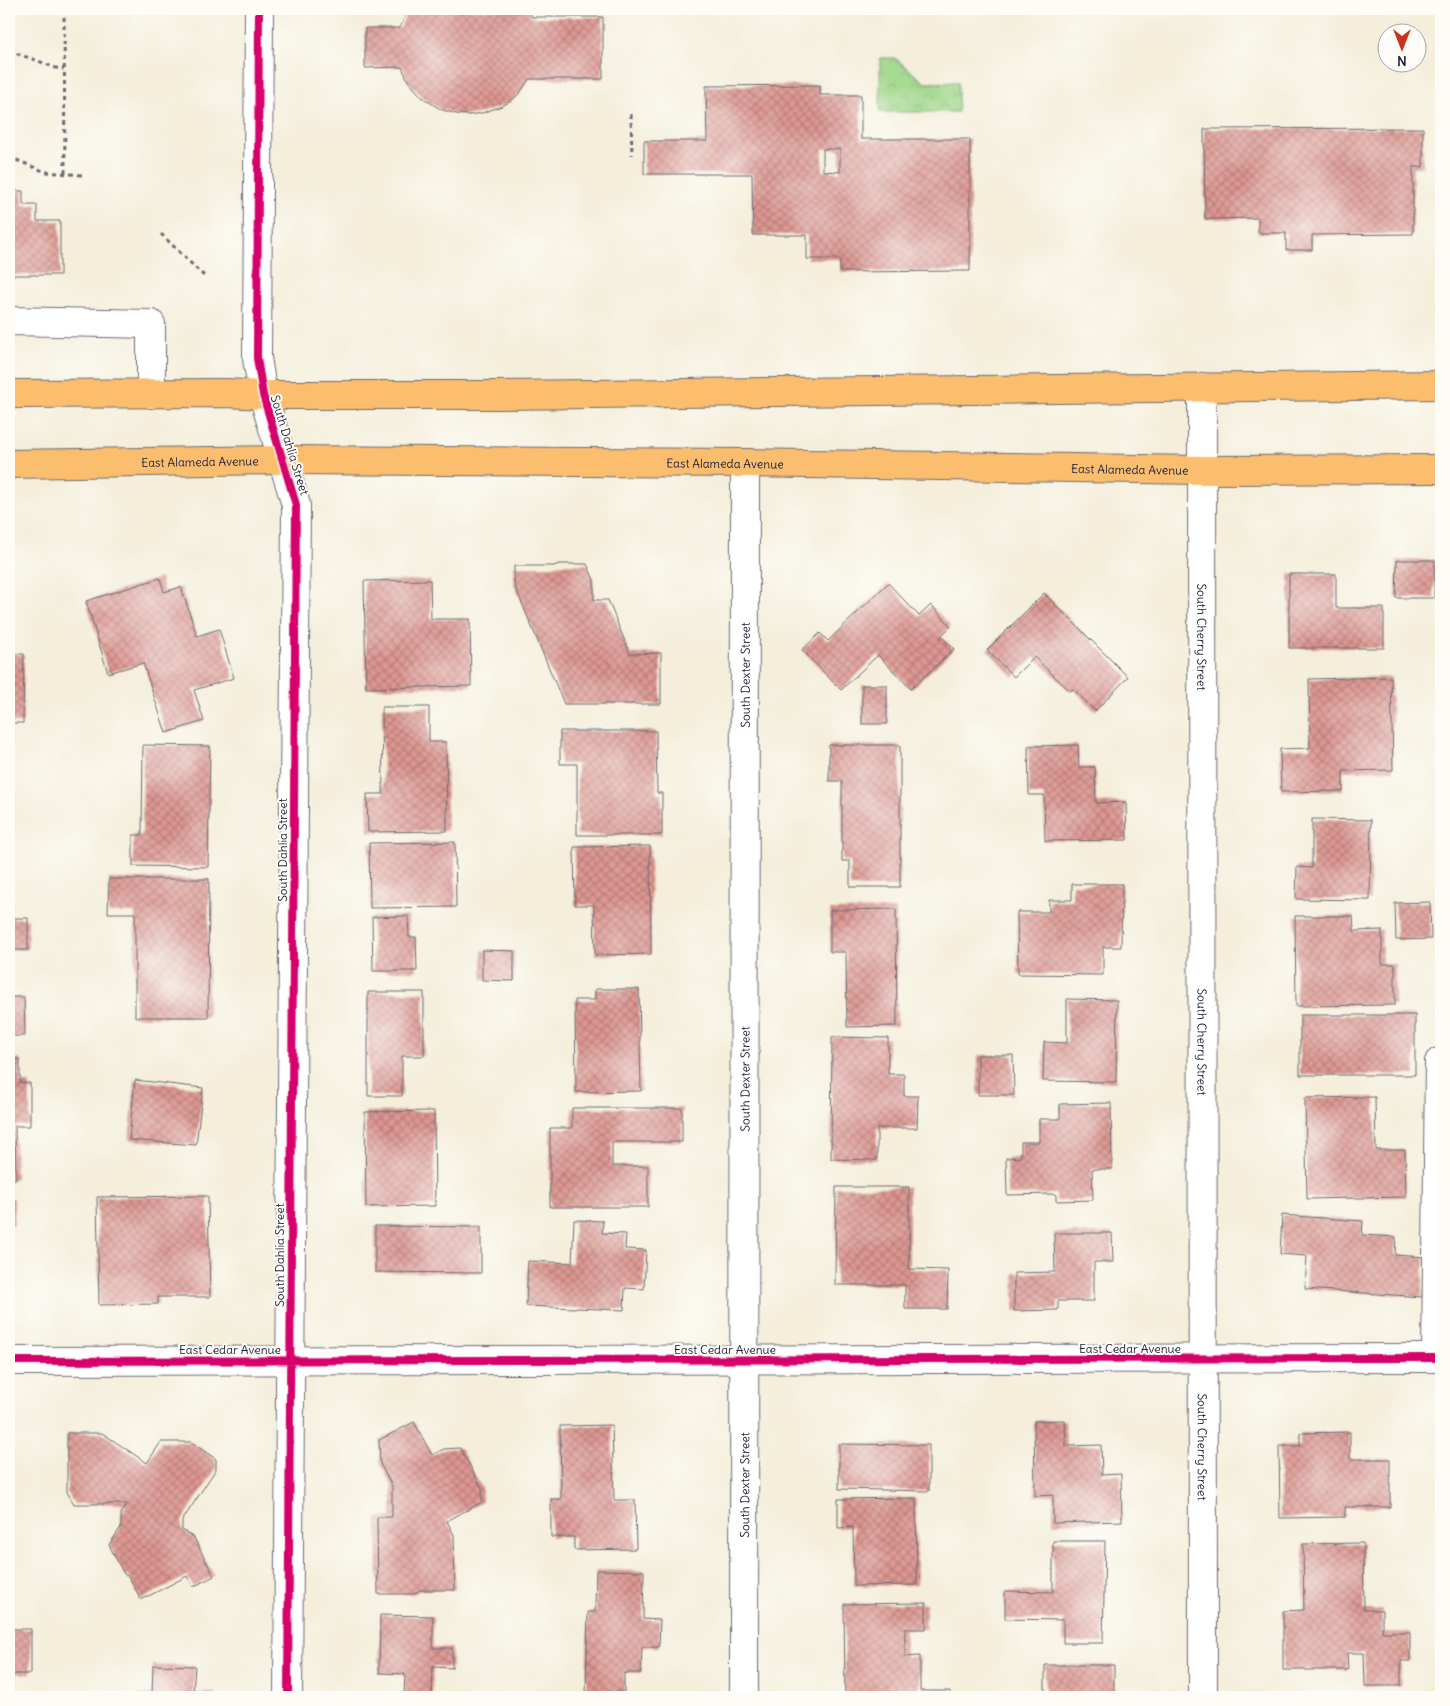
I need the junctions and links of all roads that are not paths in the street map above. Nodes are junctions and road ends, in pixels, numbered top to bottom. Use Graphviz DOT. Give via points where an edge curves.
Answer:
graph roads {
  1 [pos="259,9"];
  2 [pos="9,321"];
  3 [pos="1441,385"];
  4 [pos="1202,387"];
  5 [pos="9,394"];
  6 [pos="151,394"];
  7 [pos="263,395"];
  8 [pos="282,460"];
  9 [pos="745,462"];
  10 [pos="9,464"];
  11 [pos="1441,469"];
  12 [pos="1202,470"];
  13 [pos="1439,1062"];
  14 [pos="1439,1358"];
  15 [pos="1203,1359"];
  16 [pos="290,1360"];
  17 [pos="745,1360"];
  18 [pos="9,1361"];
  19 [pos="288,1697"];
  20 [pos="744,1697"];
  21 [pos="1203,1697"];
  1 -- 7 [label="street, South Dahlia Street" via="257,358"];
  2 -- 6 [label="street" via="151,324"];
  3 -- 4 [label="main road"];
  4 -- 7 [label="main road"];
  4 -- 12 [label="street, South Cherry Street"];
  5 -- 6 [label="main road"];
  6 -- 7 [label="main road"];
  7 -- 8 [label="street, South Dahlia Street"];
  8 -- 9 [label="main road, East Alameda Avenue"];
  8 -- 10 [label="main road, East Alameda Avenue"];
  8 -- 16 [label="street, South Dahlia Street" via="296,505"];
  9 -- 12 [label="main road, East Alameda Avenue"];
  9 -- 17 [label="street, South Dexter Street"];
  11 -- 12 [label="main road, East Alameda Avenue"];
  12 -- 15 [label="street, South Cherry Street"];
  13 -- 14 [label="street"];
  14 -- 15 [label="street, East Cedar Avenue"];
  15 -- 17 [label="street, East Cedar Avenue"];
  15 -- 21 [label="street, South Cherry Street"];
  16 -- 17 [label="street, East Cedar Avenue"];
  16 -- 18 [label="street, East Cedar Avenue"];
  16 -- 19 [label="street, South Dahlia Street"];
  17 -- 20 [label="street, South Dexter Street"];
}
